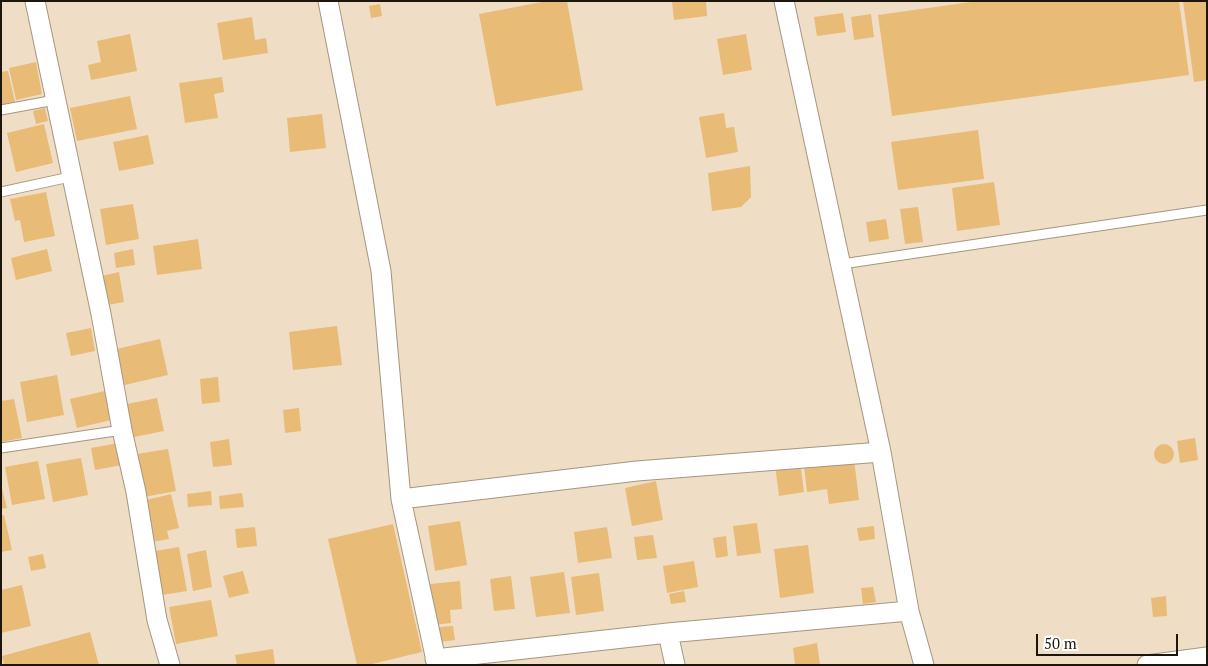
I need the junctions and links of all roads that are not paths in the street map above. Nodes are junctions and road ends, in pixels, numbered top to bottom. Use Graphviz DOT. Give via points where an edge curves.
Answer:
graph roads {
  1 [pos="34,1"];
  2 [pos="328,1"];
  3 [pos="784,1"];
  4 [pos="54,100"];
  5 [pos="1,110"];
  6 [pos="70,177"];
  7 [pos="1,192"];
  8 [pos="1207,210"];
  9 [pos="842,264"];
  10 [pos="122,430"];
  11 [pos="1,448"];
  12 [pos="881,452"];
  13 [pos="401,499"];
  14 [pos="909,611"];
  15 [pos="668,633"];
  16 [pos="1207,657"];
  17 [pos="436,662"];
  18 [pos="170,665"];
  19 [pos="675,665"];
  20 [pos="924,665"];
  21 [pos="1147,665"];
  1 -- 4 [label="street"];
  2 -- 13 [label="street" via="381,271"];
  3 -- 9 [label="street"];
  4 -- 5 [label="lane"];
  4 -- 6 [label="street"];
  6 -- 7 [label="lane"];
  6 -- 10 [label="street" via="101,314"];
  8 -- 9 [label="lane"];
  9 -- 12 [label="street"];
  10 -- 11 [label="lane"];
  10 -- 18 [label="street" via="136,492 157,620"];
  12 -- 13 [label="street" via="638,471"];
  12 -- 14 [label="street"];
  13 -- 17 [label="street"];
  14 -- 15 [label="street"];
  14 -- 20 [label="street"];
  15 -- 17 [label="street"];
  15 -- 19 [label="street"];
  16 -- 21 [label="street"];
}
